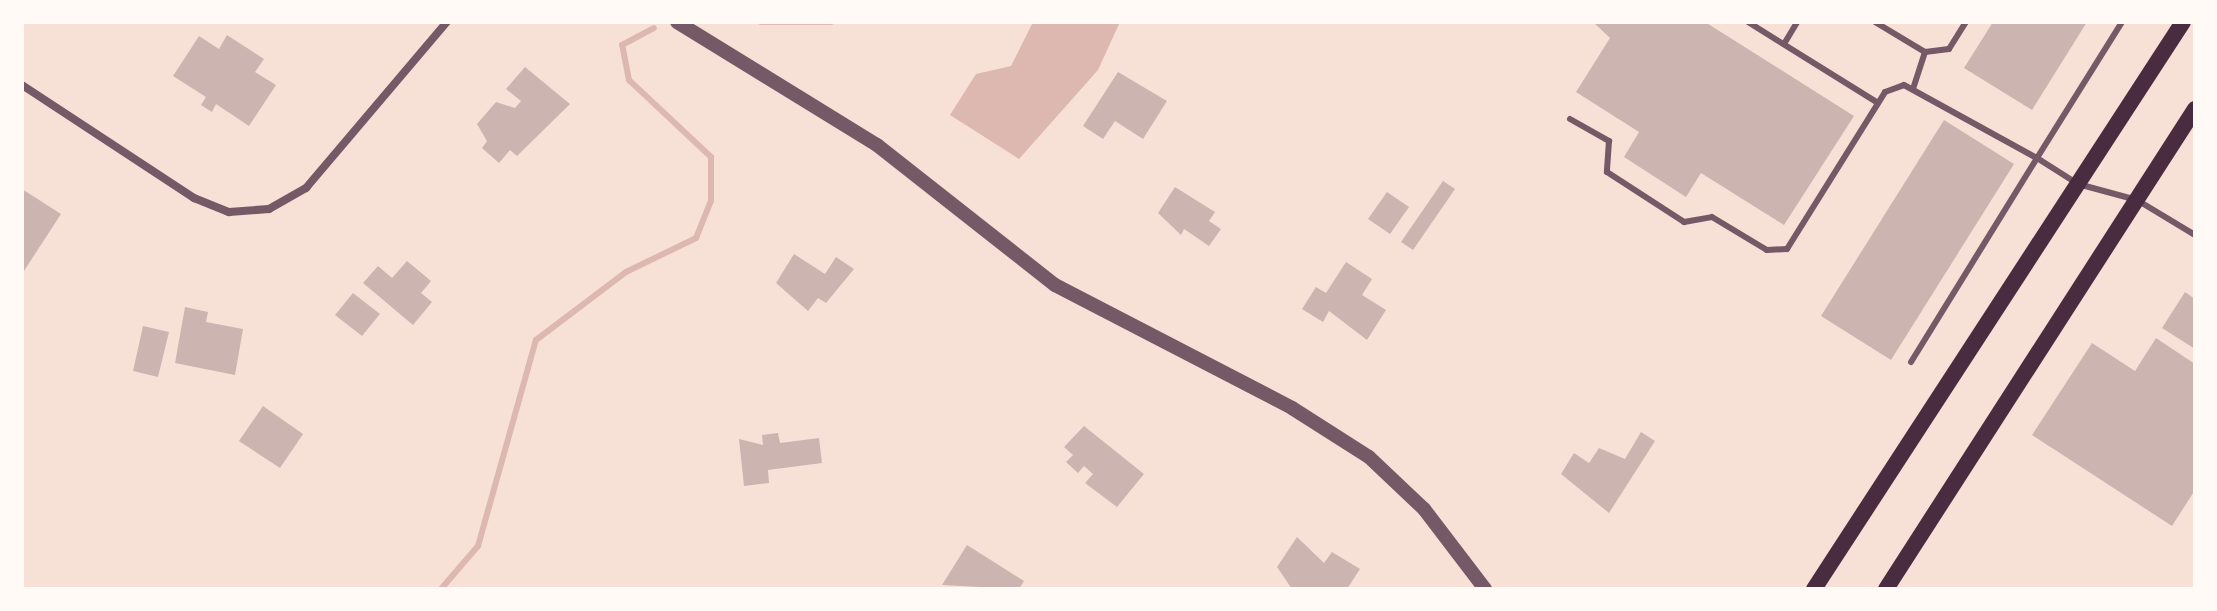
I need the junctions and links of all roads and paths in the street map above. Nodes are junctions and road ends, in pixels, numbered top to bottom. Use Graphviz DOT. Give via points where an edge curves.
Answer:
graph roads {
  1 [pos="447,22"];
  2 [pos="677,22"];
  3 [pos="1748,22"];
  4 [pos="1797,22"];
  5 [pos="1875,22"];
  6 [pos="1966,22"];
  7 [pos="2122,22"];
  8 [pos="2183,22"];
  9 [pos="1784,44"];
  10 [pos="1925,52"];
  11 [pos="22,85"];
  12 [pos="1913,89"];
  13 [pos="1878,103"];
  14 [pos="2195,109"];
  15 [pos="1570,119"];
  16 [pos="2037,158"];
  17 [pos="2078,184"];
  18 [pos="2137,200"];
  19 [pos="2195,235"];
  20 [pos="1911,362"];
  21 [pos="1485,589"];
  22 [pos="1814,589"];
  23 [pos="1886,589"];
  1 -- 11 [label="street" via="306,188 269,209 229,212 194,198"];
  2 -- 21 [label="street" via="877,145 1055,285 1292,408 1369,457 1424,509"];
  3 -- 9 [label="lane"];
  4 -- 9 [label="lane"];
  5 -- 10 [label="lane"];
  6 -- 10 [label="lane" via="1949,49"];
  7 -- 16 [label="lane"];
  8 -- 17 [label="main road"];
  9 -- 13 [label="lane"];
  10 -- 12 [label="lane"];
  12 -- 13 [label="lane" via="1885,92"];
  12 -- 16 [label="lane"];
  13 -- 15 [label="lane" via="1787,249 1767,250 1712,217 1684,222 1607,172 1609,141"];
  14 -- 18 [label="main road"];
  16 -- 17 [label="lane"];
  16 -- 20 [label="lane"];
  17 -- 18 [label="lane"];
  17 -- 22 [label="main road"];
  18 -- 19 [label="lane"];
  18 -- 23 [label="main road"];
}
